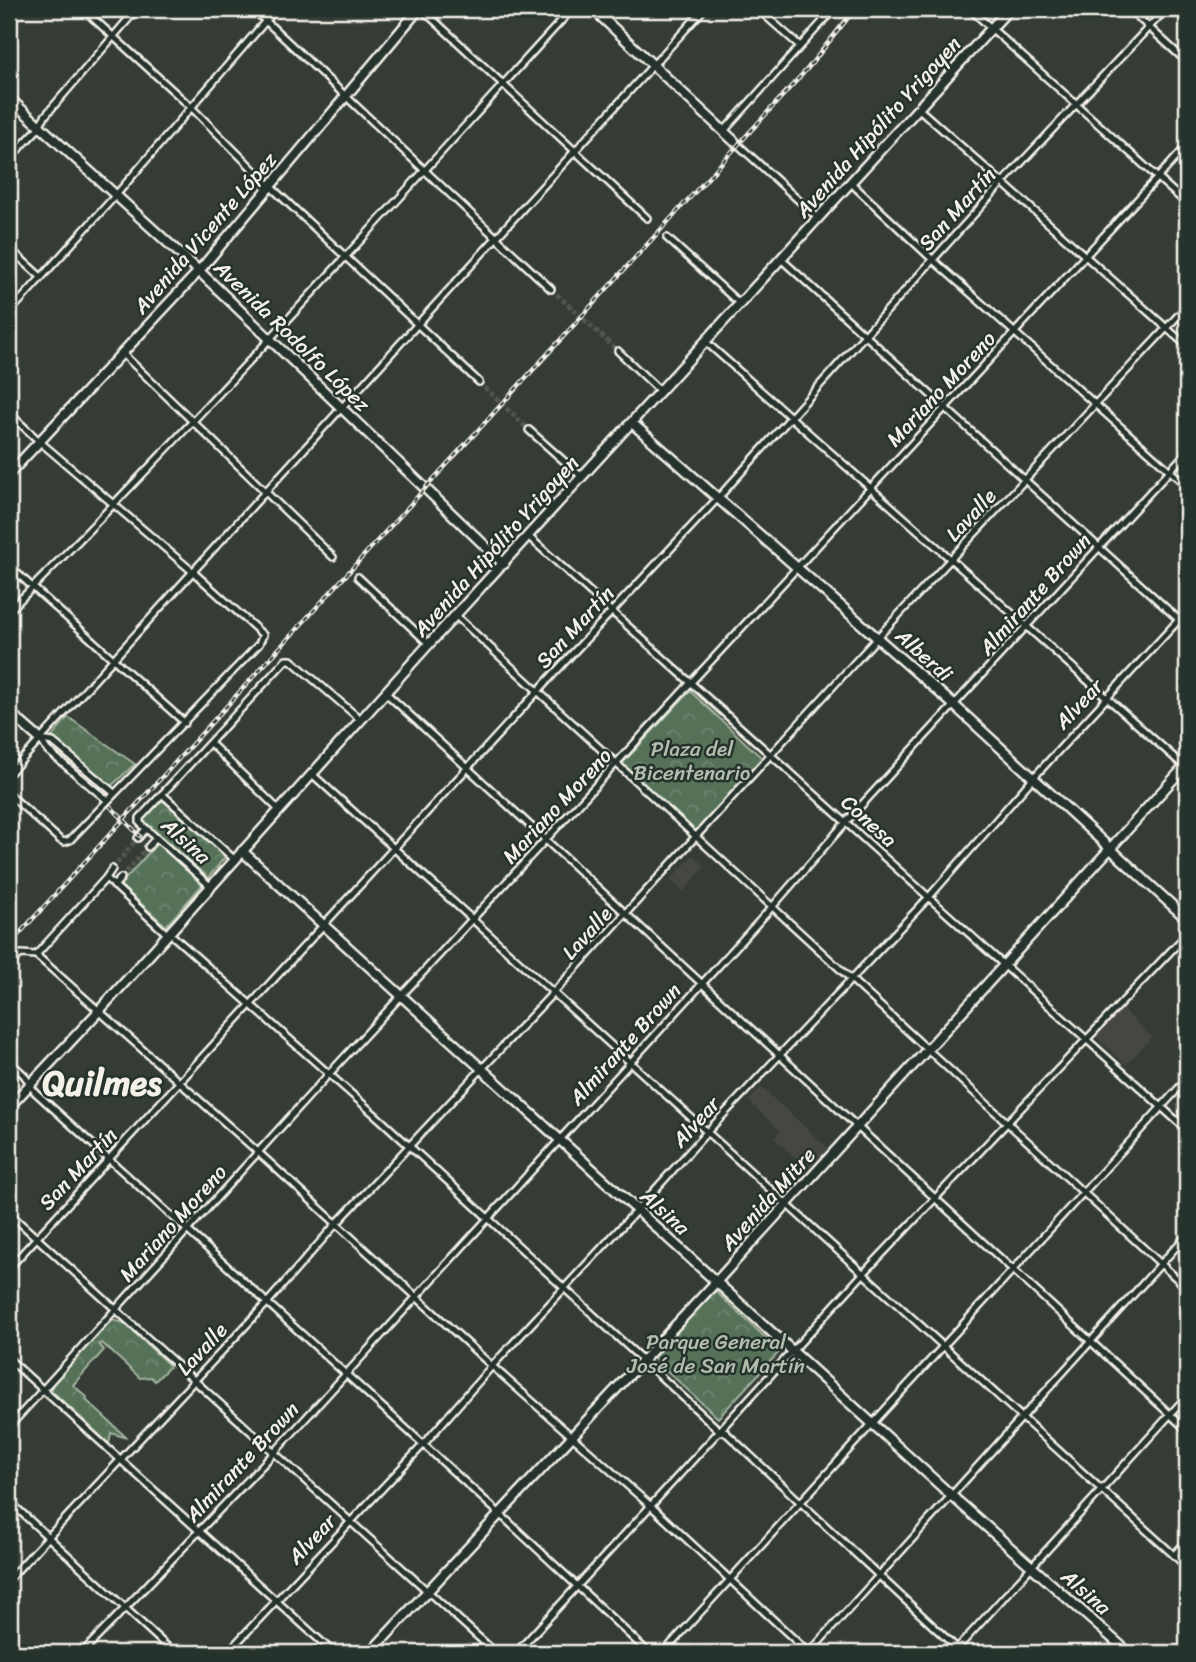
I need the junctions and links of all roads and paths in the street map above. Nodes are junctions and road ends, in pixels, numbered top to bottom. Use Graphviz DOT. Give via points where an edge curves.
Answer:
graph roads {
  1 [pos="83,9"];
  2 [pos="137,9"];
  3 [pos="253,9"];
  4 [pos="276,9"];
  5 [pos="420,9"];
  6 [pos="572,9"];
  7 [pos="593,9"];
  8 [pos="704,9"];
  9 [pos="758,9"];
  10 [pos="834,9"];
  11 [pos="970,9"];
  12 [pos="1009,9"];
  13 [pos="1129,9"];
  14 [pos="1166,9"];
  15 [pos="266,20"];
  16 [pos="1149,27"];
  17 [pos="991,28"];
  18 [pos="113,36"];
  19 [pos="800,46"];
  20 [pos="1187,62"];
  21 [pos="654,66"];
  22 [pos="503,83"];
  23 [pos="346,95"];
  24 [pos="9,98"];
  25 [pos="1076,105"];
  26 [pos="192,108"];
  27 [pos="918,108"];
  28 [pos="39,126"];
  29 [pos="723,131"];
  30 [pos="736,143"];
  31 [pos="1187,146"];
  32 [pos="576,152"];
  33 [pos="9,159"];
  34 [pos="424,171"];
  35 [pos="1158,178"];
  36 [pos="1003,182"];
  37 [pos="851,183"];
  38 [pos="270,186"];
  39 [pos="116,195"];
  40 [pos="1187,204"];
  41 [pos="647,218"];
  42 [pos="818,218"];
  43 [pos="495,237"];
  44 [pos="667,238"];
  45 [pos="9,248"];
  46 [pos="1084,256"];
  47 [pos="345,257"];
  48 [pos="781,259"];
  49 [pos="932,259"];
  50 [pos="199,271"];
  51 [pos="41,277"];
  52 [pos="551,289"];
  53 [pos="740,304"];
  54 [pos="1187,306"];
  55 [pos="9,313"];
  56 [pos="418,325"];
  57 [pos="1167,328"];
  58 [pos="1014,333"];
  59 [pos="866,335"];
  60 [pos="270,339"];
  61 [pos="706,342"];
  62 [pos="1187,346"];
  63 [pos="618,351"];
  64 [pos="122,353"];
  65 [pos="478,382"];
  66 [pos="661,392"];
  67 [pos="1096,404"];
  68 [pos="342,408"];
  69 [pos="945,409"];
  70 [pos="9,413"];
  71 [pos="790,417"];
  72 [pos="194,422"];
  73 [pos="632,423"];
  74 [pos="529,430"];
  75 [pos="39,441"];
  76 [pos="1187,452"];
  77 [pos="1170,471"];
  78 [pos="9,474"];
  79 [pos="582,478"];
  80 [pos="1024,480"];
  81 [pos="1187,486"];
  82 [pos="870,488"];
  83 [pos="265,492"];
  84 [pos="718,498"];
  85 [pos="115,505"];
  86 [pos="529,537"];
  87 [pos="1099,547"];
  88 [pos="333,557"];
  89 [pos="951,559"];
  90 [pos="504,564"];
  91 [pos="9,566"];
  92 [pos="798,568"];
  93 [pos="192,571"];
  94 [pos="358,577"];
  95 [pos="33,587"];
  96 [pos="9,611"];
  97 [pos="611,611"];
  98 [pos="1187,611"];
  99 [pos="456,616"];
  100 [pos="1180,620"];
  101 [pos="1028,626"];
  102 [pos="1187,627"];
  103 [pos="878,637"];
  104 [pos="429,644"];
  105 [pos="111,659"];
  106 [pos="690,682"];
  107 [pos="537,692"];
  108 [pos="386,693"];
  109 [pos="1107,698"];
  110 [pos="955,706"];
  111 [pos="9,712"];
  112 [pos="361,720"];
  113 [pos="185,723"];
  114 [pos="41,740"];
  115 [pos="210,743"];
  116 [pos="770,755"];
  117 [pos="616,764"];
  118 [pos="1187,767"];
  119 [pos="467,769"];
  120 [pos="9,774"];
  121 [pos="312,774"];
  122 [pos="1034,777"];
  123 [pos="114,793"];
  124 [pos="9,794"];
  125 [pos="162,794"];
  126 [pos="107,800"];
  127 [pos="279,810"];
  128 [pos="845,823"];
  129 [pos="146,829"];
  130 [pos="696,837"];
  131 [pos="138,838"];
  132 [pos="156,838"];
  133 [pos="546,841"];
  134 [pos="148,847"];
  135 [pos="394,848"];
  136 [pos="1112,848"];
  137 [pos="242,851"];
  138 [pos="235,860"];
  139 [pos="111,869"];
  140 [pos="106,878"];
  141 [pos="121,878"];
  142 [pos="114,886"];
  143 [pos="210,886"];
  144 [pos="929,897"];
  145 [pos="772,906"];
  146 [pos="625,914"];
  147 [pos="1187,919"];
  148 [pos="472,920"];
  149 [pos="324,926"];
  150 [pos="1187,933"];
  151 [pos="170,935"];
  152 [pos="36,955"];
  153 [pos="9,964"];
  154 [pos="1006,965"];
  155 [pos="851,979"];
  156 [pos="700,984"];
  157 [pos="553,993"];
  158 [pos="402,998"];
  159 [pos="249,1005"];
  160 [pos="98,1012"];
  161 [pos="1089,1039"];
  162 [pos="928,1049"];
  163 [pos="779,1055"];
  164 [pos="9,1061"];
  165 [pos="630,1062"];
  166 [pos="481,1070"];
  167 [pos="328,1075"];
  168 [pos="1187,1079"];
  169 [pos="180,1083"];
  170 [pos="30,1084"];
  171 [pos="1162,1106"];
  172 [pos="9,1107"];
  173 [pos="1008,1125"];
  174 [pos="857,1127"];
  175 [pos="1187,1130"];
  176 [pos="707,1132"];
  177 [pos="559,1140"];
  178 [pos="409,1146"];
  179 [pos="258,1152"];
  180 [pos="108,1159"];
  181 [pos="1082,1193"];
  182 [pos="936,1199"];
  183 [pos="787,1204"];
  184 [pos="637,1210"];
  185 [pos="9,1213"];
  186 [pos="488,1217"];
  187 [pos="336,1224"];
  188 [pos="187,1230"];
  189 [pos="1187,1235"];
  190 [pos="37,1238"];
  191 [pos="1161,1264"];
  192 [pos="9,1268"];
  193 [pos="1012,1270"];
  194 [pos="863,1274"];
  195 [pos="716,1282"];
  196 [pos="565,1288"];
  197 [pos="1187,1288"];
  198 [pos="418,1296"];
  199 [pos="267,1303"];
  200 [pos="115,1309"];
  201 [pos="1091,1341"];
  202 [pos="944,1346"];
  203 [pos="792,1351"];
  204 [pos="9,1359"];
  205 [pos="642,1360"];
  206 [pos="492,1366"];
  207 [pos="345,1374"];
  208 [pos="193,1381"];
  209 [pos="43,1389"];
  210 [pos="1187,1396"];
  211 [pos="1171,1414"];
  212 [pos="1022,1418"];
  213 [pos="873,1423"];
  214 [pos="9,1427"];
  215 [pos="1187,1430"];
  216 [pos="722,1431"];
  217 [pos="573,1436"];
  218 [pos="423,1445"];
  219 [pos="274,1453"];
  220 [pos="120,1458"];
  221 [pos="1104,1490"];
  222 [pos="952,1496"];
  223 [pos="9,1501"];
  224 [pos="801,1502"];
  225 [pos="652,1507"];
  226 [pos="500,1514"];
  227 [pos="351,1520"];
  228 [pos="199,1531"];
  229 [pos="48,1536"];
  230 [pos="1187,1541"];
  231 [pos="1174,1555"];
  232 [pos="1187,1567"];
  233 [pos="1031,1568"];
  234 [pos="880,1576"];
  235 [pos="9,1579"];
  236 [pos="729,1580"];
  237 [pos="579,1587"];
  238 [pos="428,1591"];
  239 [pos="276,1601"];
  240 [pos="123,1608"];
  241 [pos="958,1652"];
  242 [pos="82,1653"];
  243 [pos="174,1653"];
  244 [pos="227,1653"];
  245 [pos="334,1653"];
  246 [pos="370,1653"];
  247 [pos="496,1653"];
  248 [pos="516,1653"];
  249 [pos="649,1653"];
  250 [pos="663,1653"];
  251 [pos="809,1653"];
  252 [pos="1129,1653"];
  1 -- 18 [label="street"];
  2 -- 18 [label="street"];
  3 -- 15 [label="street"];
  4 -- 15 [label="street"];
  5 -- 22 [label="street"];
  5 -- 23 [label="main road, Avenida Vicente López"];
  6 -- 22 [label="street"];
  7 -- 21 [label="main road"];
  8 -- 21 [label="street"];
  9 -- 19 [label="street"];
  10 -- 19 [label="street"];
  11 -- 17 [label="street"];
  12 -- 17 [label="main road, Avenida Hipólito Yrigoyen"];
  13 -- 16 [label="street"];
  14 -- 16 [label="street, San Martín"];
  15 -- 23 [label="street"];
  15 -- 26 [label="street"];
  16 -- 20 [label="street"];
  16 -- 25 [label="street, San Martín"];
  17 -- 25 [label="street"];
  17 -- 27 [label="main road, Avenida Hipólito Yrigoyen"];
  18 -- 26 [label="street"];
  18 -- 28 [label="street"];
  19 -- 29 [label="street"];
  21 -- 29 [label="main road"];
  21 -- 32 [label="street"];
  22 -- 32 [label="street"];
  22 -- 34 [label="street"];
  23 -- 34 [label="street"];
  23 -- 38 [label="main road, Avenida Vicente López"];
  24 -- 28 [label="main road, Avenida Rodolfo López"];
  25 -- 35 [label="street"];
  25 -- 36 [label="street, San Martín"];
  26 -- 38 [label="street"];
  26 -- 39 [label="street"];
  27 -- 36 [label="street"];
  27 -- 37 [label="main road, Avenida Hipólito Yrigoyen"];
  28 -- 33 [label="street"];
  28 -- 39 [label="main road, Avenida Rodolfo López"];
  29 -- 30 [label="main road"];
  30 -- 42 [label="street"];
  31 -- 35 [label="street, Mariano Moreno"];
  32 -- 41 [label="street"];
  32 -- 43 [label="street"];
  34 -- 43 [label="street"];
  34 -- 47 [label="street"];
  35 -- 40 [label="street"];
  35 -- 46 [label="street, Mariano Moreno"];
  36 -- 46 [label="street"];
  36 -- 49 [label="street, San Martín"];
  37 -- 42 [label="main road, Avenida Hipólito Yrigoyen"];
  37 -- 49 [label="street"];
  38 -- 47 [label="street"];
  38 -- 50 [label="main road, Avenida Vicente López"];
  39 -- 50 [label="main road, Avenida Rodolfo López"];
  39 -- 51 [label="street"];
  42 -- 48 [label="main road, Avenida Hipólito Yrigoyen"];
  43 -- 52 [label="street"];
  43 -- 56 [label="street"];
  44 -- 53 [label="street"];
  45 -- 51 [label="street"];
  46 -- 57 [label="street"];
  46 -- 58 [label="street, Mariano Moreno"];
  47 -- 56 [label="street"];
  47 -- 60 [label="street"];
  48 -- 53 [label="main road, Avenida Hipólito Yrigoyen"];
  48 -- 59 [label="street"];
  49 -- 58 [label="street"];
  49 -- 59 [label="street, San Martín"];
  50 -- 60 [label="main road, Avenida Rodolfo López"];
  50 -- 64 [label="main road, Avenida Vicente López"];
  51 -- 55 [label="street"];
  53 -- 61 [label="main road, Avenida Hipólito Yrigoyen"];
  54 -- 57 [label="street, Lavalle"];
  56 -- 65 [label="street"];
  56 -- 68 [label="street"];
  57 -- 62 [label="street"];
  57 -- 67 [label="street, Lavalle"];
  58 -- 67 [label="street"];
  58 -- 69 [label="street, Mariano Moreno"];
  59 -- 69 [label="street"];
  59 -- 71 [label="street, San Martín"];
  60 -- 68 [label="main road, Avenida Rodolfo López"];
  60 -- 72 [label="street"];
  61 -- 66 [label="main road, Avenida Hipólito Yrigoyen"];
  61 -- 71 [label="street"];
  63 -- 66 [label="street"];
  64 -- 72 [label="street"];
  64 -- 75 [label="main road, Avenida Vicente López"];
  66 -- 73 [label="main road, Avenida Hipólito Yrigoyen"];
  67 -- 77 [label="street"];
  67 -- 80 [label="street, Lavalle"];
  68 -- 83 [label="street"];
  68 -- 90 [label="main road, Avenida Rodolfo López"];
  69 -- 80 [label="street"];
  69 -- 82 [label="street, Mariano Moreno"];
  70 -- 75 [label="street"];
  71 -- 82 [label="street"];
  71 -- 84 [label="street, San Martín"];
  72 -- 83 [label="street"];
  72 -- 85 [label="street"];
  73 -- 79 [label="main road, Avenida Hipólito Yrigoyen"];
  73 -- 84 [label="main road, Alberdi"];
  74 -- 79 [label="street"];
  75 -- 78 [label="main road, Avenida Vicente López"];
  75 -- 85 [label="street"];
  76 -- 77 [label="street, Almirante Brown"];
  77 -- 81 [label="street"];
  77 -- 87 [label="street, Almirante Brown"];
  79 -- 86 [label="main road, Avenida Hipólito Yrigoyen"];
  80 -- 87 [label="street"];
  80 -- 89 [label="street, Lavalle"];
  82 -- 89 [label="street"];
  82 -- 92 [label="street, Mariano Moreno"];
  83 -- 88 [label="street"];
  83 -- 93 [label="street"];
  84 -- 92 [label="main road, Alberdi"];
  84 -- 97 [label="street, San Martín"];
  85 -- 93 [label="street"];
  85 -- 95 [label="street"];
  86 -- 90 [label="main road, Avenida Hipólito Yrigoyen"];
  86 -- 97 [label="street, Conesa"];
  87 -- 100 [label="street"];
  87 -- 101 [label="street, Almirante Brown"];
  89 -- 101 [label="street"];
  89 -- 103 [label="street, Lavalle"];
  90 -- 99 [label="main road, Avenida Hipólito Yrigoyen"];
  91 -- 95 [label="street"];
  92 -- 103 [label="main road, Alberdi"];
  92 -- 106 [label="street, Mariano Moreno"];
  93 -- 105 [label="street"];
  93 -- 113 [label="street" via="262,632 262,638"];
  94 -- 104 [label="street"];
  95 -- 96 [label="street"];
  95 -- 105 [label="street"];
  97 -- 106 [label="street, Conesa"];
  97 -- 107 [label="street, San Martín"];
  98 -- 100 [label="street, Alvear"];
  99 -- 104 [label="main road, Avenida Hipólito Yrigoyen"];
  99 -- 107 [label="street"];
  100 -- 102 [label="street"];
  100 -- 109 [label="street, Alvear"];
  101 -- 109 [label="street"];
  101 -- 110 [label="street, Almirante Brown"];
  103 -- 110 [label="main road, Alberdi"];
  103 -- 116 [label="street, Lavalle"];
  104 -- 108 [label="main road, Avenida Hipólito Yrigoyen"];
  105 -- 113 [label="street"];
  105 -- 114 [label="street"];
  106 -- 116 [label="street, Conesa"];
  106 -- 117 [label="street, Mariano Moreno"];
  107 -- 117 [label="street"];
  107 -- 119 [label="street, San Martín"];
  108 -- 112 [label="main road, Avenida Hipólito Yrigoyen"];
  108 -- 119 [label="street"];
  109 -- 118 [label="street"];
  109 -- 122 [label="street, Alvear"];
  110 -- 122 [label="main road, Alberdi"];
  110 -- 128 [label="street, Almirante Brown"];
  111 -- 114 [label="main road"];
  112 -- 115 [label="street" via="286,660"];
  112 -- 121 [label="main road, Avenida Hipólito Yrigoyen"];
  113 -- 123 [label="street"];
  114 -- 120 [label="street"];
  114 -- 123 [label="street" via="53,742"];
  114 -- 126 [label="street"];
  115 -- 125 [label="street"];
  115 -- 127 [label="street"];
  116 -- 128 [label="street, Conesa"];
  116 -- 130 [label="street, Lavalle"];
  117 -- 130 [label="street"];
  117 -- 133 [label="street, Mariano Moreno"];
  118 -- 136 [label="main road, Avenida Mitre"];
  119 -- 133 [label="street"];
  119 -- 135 [label="street, San Martín"];
  121 -- 127 [label="main road, Avenida Hipólito Yrigoyen"];
  121 -- 135 [label="street"];
  122 -- 136 [label="main road, Alberdi"];
  122 -- 144 [label="street, Alvear"];
  123 -- 126 [label="street"];
  124 -- 126 [label="street" via="64,842"];
  125 -- 129 [label="street, Alsina" via="139,820"];
  125 -- 138 [label="street"];
  127 -- 137 [label="main road, Avenida Hipólito Yrigoyen"];
  128 -- 144 [label="street, Conesa"];
  128 -- 145 [label="street, Almirante Brown"];
  129 -- 131 [label="street"];
  129 -- 132 [label="street, Alsina"];
  130 -- 145 [label="street"];
  130 -- 146 [label="street, Lavalle"];
  132 -- 134 [label="street"];
  132 -- 143 [label="street, Alsina"];
  133 -- 146 [label="street"];
  133 -- 148 [label="street, Mariano Moreno"];
  135 -- 148 [label="street"];
  135 -- 149 [label="street, San Martín"];
  136 -- 147 [label="main road, Alberdi"];
  136 -- 154 [label="main road, Avenida Mitre"];
  137 -- 138 [label="main road, Avenida Hipólito Yrigoyen"];
  137 -- 149 [label="main road, Alsina"];
  138 -- 143 [label="main road, Avenida Hipólito Yrigoyen"];
  139 -- 140 [label="street"];
  140 -- 142 [label="street"];
  140 -- 152 [label="street"];
  141 -- 142 [label="street"];
  142 -- 151 [label="street"];
  143 -- 151 [label="main road, Avenida Hipólito Yrigoyen"];
  144 -- 154 [label="street, Conesa"];
  144 -- 155 [label="street, Alvear"];
  145 -- 155 [label="street"];
  145 -- 156 [label="street, Almirante Brown"];
  146 -- 156 [label="street"];
  146 -- 157 [label="street, Lavalle"];
  148 -- 157 [label="street"];
  148 -- 158 [label="street, Mariano Moreno"];
  149 -- 158 [label="main road, Alsina"];
  149 -- 159 [label="street, San Martín"];
  150 -- 161 [label="street"];
  151 -- 159 [label="street"];
  151 -- 160 [label="main road, Avenida Hipólito Yrigoyen"];
  152 -- 153 [label="street" via="21,954"];
  152 -- 160 [label="street"];
  154 -- 161 [label="street, Conesa"];
  154 -- 162 [label="main road, Avenida Mitre"];
  155 -- 162 [label="street"];
  155 -- 163 [label="street, Alvear"];
  156 -- 163 [label="street"];
  156 -- 165 [label="street, Almirante Brown"];
  157 -- 165 [label="street"];
  157 -- 166 [label="street, Lavalle"];
  158 -- 166 [label="main road, Alsina"];
  158 -- 167 [label="street, Mariano Moreno"];
  159 -- 167 [label="street"];
  159 -- 169 [label="street, San Martín"];
  160 -- 169 [label="street"];
  160 -- 170 [label="main road, Avenida Hipólito Yrigoyen"];
  161 -- 171 [label="street, Conesa"];
  161 -- 173 [label="street"];
  162 -- 173 [label="street"];
  162 -- 174 [label="main road, Avenida Mitre"];
  163 -- 174 [label="street"];
  163 -- 176 [label="street, Alvear"];
  164 -- 170 [label="street"];
  165 -- 176 [label="street"];
  165 -- 177 [label="street, Almirante Brown"];
  166 -- 177 [label="main road, Alsina"];
  166 -- 178 [label="street, Lavalle"];
  167 -- 178 [label="street"];
  167 -- 179 [label="street, Mariano Moreno"];
  168 -- 171 [label="street"];
  169 -- 179 [label="street"];
  169 -- 180 [label="street, San Martín"];
  170 -- 172 [label="main road, Avenida Hipólito Yrigoyen"];
  170 -- 180 [label="street"];
  171 -- 175 [label="street, Conesa"];
  171 -- 181 [label="street"];
  173 -- 181 [label="street"];
  173 -- 182 [label="street"];
  174 -- 182 [label="street"];
  174 -- 183 [label="main road, Avenida Mitre"];
  176 -- 183 [label="street"];
  176 -- 184 [label="street, Alvear"];
  177 -- 184 [label="main road, Alsina"];
  177 -- 186 [label="street, Almirante Brown"];
  178 -- 186 [label="street"];
  178 -- 187 [label="street, Lavalle"];
  179 -- 187 [label="street"];
  179 -- 188 [label="street, Mariano Moreno"];
  180 -- 188 [label="street"];
  180 -- 190 [label="street, San Martín"];
  181 -- 191 [label="street"];
  181 -- 193 [label="street"];
  182 -- 193 [label="street"];
  182 -- 194 [label="street"];
  183 -- 194 [label="street"];
  183 -- 195 [label="main road, Avenida Mitre"];
  184 -- 195 [label="main road, Alsina"];
  184 -- 196 [label="street, Alvear"];
  185 -- 190 [label="street"];
  186 -- 196 [label="street"];
  186 -- 198 [label="street, Almirante Brown"];
  187 -- 198 [label="street"];
  187 -- 199 [label="street, Lavalle"];
  188 -- 199 [label="street"];
  188 -- 200 [label="street, Mariano Moreno"];
  189 -- 191 [label="street"];
  190 -- 192 [label="street, San Martín"];
  190 -- 200 [label="street"];
  191 -- 197 [label="street"];
  191 -- 201 [label="street"];
  193 -- 201 [label="street"];
  193 -- 202 [label="street"];
  194 -- 202 [label="street"];
  194 -- 203 [label="street"];
  195 -- 203 [label="main road, Alsina"];
  195 -- 205 [label="main road, Avenida Mitre"];
  196 -- 205 [label="street"];
  196 -- 206 [label="street, Alvear"];
  198 -- 206 [label="street"];
  198 -- 207 [label="street, Almirante Brown"];
  199 -- 207 [label="street"];
  199 -- 208 [label="street, Lavalle"];
  200 -- 208 [label="street"];
  200 -- 209 [label="street, Mariano Moreno"];
  201 -- 211 [label="street"];
  201 -- 212 [label="street"];
  202 -- 212 [label="street"];
  202 -- 213 [label="street"];
  203 -- 213 [label="main road, Alsina"];
  203 -- 216 [label="street"];
  204 -- 209 [label="street"];
  205 -- 216 [label="street"];
  205 -- 217 [label="main road, Avenida Mitre"];
  206 -- 217 [label="street"];
  206 -- 218 [label="street, Alvear"];
  207 -- 218 [label="street"];
  207 -- 219 [label="street, Almirante Brown"];
  208 -- 219 [label="street"];
  208 -- 220 [label="street, Lavalle"];
  209 -- 214 [label="street, Mariano Moreno"];
  209 -- 220 [label="street"];
  210 -- 211 [label="street"];
  211 -- 215 [label="street"];
  211 -- 221 [label="street"];
  212 -- 221 [label="street"];
  212 -- 222 [label="street"];
  213 -- 222 [label="main road, Alsina"];
  213 -- 224 [label="street"];
  216 -- 224 [label="street"];
  216 -- 225 [label="street"];
  217 -- 225 [label="street"];
  217 -- 226 [label="main road, Avenida Mitre"];
  218 -- 226 [label="street"];
  218 -- 227 [label="street, Alvear"];
  219 -- 227 [label="street"];
  219 -- 228 [label="street, Almirante Brown"];
  220 -- 228 [label="street"];
  220 -- 229 [label="street, Lavalle"];
  221 -- 231 [label="street"];
  221 -- 233 [label="street"];
  222 -- 233 [label="main road, Alsina"];
  222 -- 234 [label="street"];
  223 -- 229 [label="street"];
  224 -- 234 [label="street"];
  224 -- 236 [label="street"];
  225 -- 236 [label="street"];
  225 -- 237 [label="street"];
  226 -- 237 [label="street"];
  226 -- 238 [label="main road, Avenida Mitre"];
  227 -- 238 [label="street"];
  227 -- 239 [label="street, Alvear"];
  228 -- 239 [label="street"];
  228 -- 240 [label="street, Almirante Brown"];
  229 -- 235 [label="street, Lavalle"];
  229 -- 240 [label="street"];
  230 -- 231 [label="street"];
  231 -- 232 [label="street"];
  233 -- 241 [label="street"];
  233 -- 252 [label="main road, Alsina"];
  234 -- 241 [label="street"];
  234 -- 251 [label="street"];
  236 -- 250 [label="street"];
  236 -- 251 [label="street"];
  237 -- 248 [label="street"];
  237 -- 249 [label="street"];
  238 -- 246 [label="main road, Avenida Mitre"];
  238 -- 247 [label="street"];
  239 -- 244 [label="street, Alvear"];
  239 -- 245 [label="street"];
  240 -- 242 [label="street, Almirante Brown"];
  240 -- 243 [label="street"];
}
